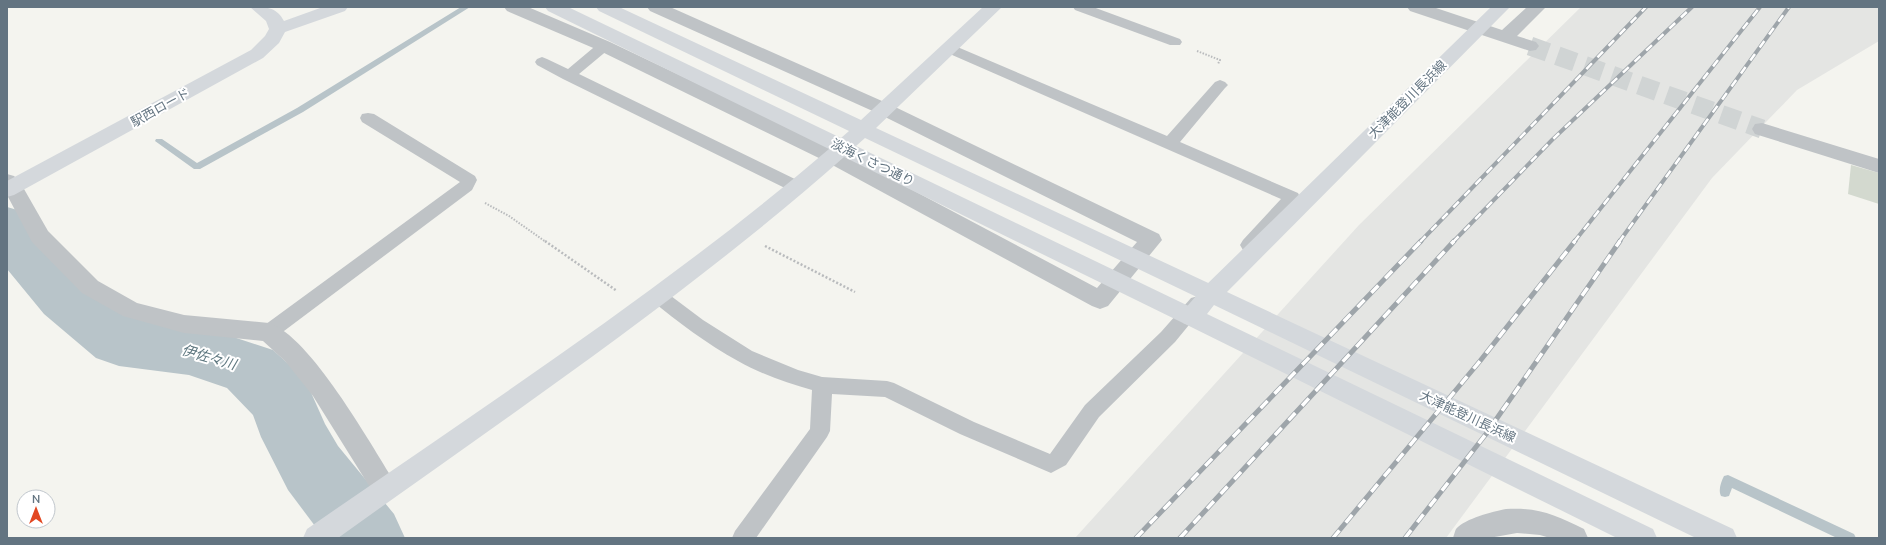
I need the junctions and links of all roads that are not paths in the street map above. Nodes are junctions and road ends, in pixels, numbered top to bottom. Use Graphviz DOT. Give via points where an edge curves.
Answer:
graph roads {
  1 [pos="259,7"];
  2 [pos="340,7"];
  3 [pos="513,7"];
  4 [pos="554,7"];
  5 [pos="605,7"];
  6 [pos="656,7"];
  7 [pos="993,7"];
  8 [pos="1080,7"];
  9 [pos="1416,7"];
  10 [pos="1472,7"];
  11 [pos="1501,7"];
  12 [pos="1537,7"];
  13 [pos="1461,22"];
  14 [pos="278,29"];
  15 [pos="1505,37"];
  16 [pos="1175,42"];
  17 [pos="604,46"];
  18 [pos="1530,46"];
  19 [pos="948,48"];
  20 [pos="542,62"];
  21 [pos="568,76"];
  22 [pos="1220,86"];
  23 [pos="884,109"];
  24 [pos="368,118"];
  25 [pos="1762,129"];
  26 [pos="1170,144"];
  27 [pos="832,156"];
  28 [pos="1879,166"];
  29 [pos="9,186"];
  30 [pos="797,187"];
  31 [pos="1211,294"];
  32 [pos="657,295"];
  33 [pos="1191,317"];
  34 [pos="269,332"];
  35 [pos="822,385"];
  36 [pos="379,493"];
  37 [pos="322,533"];
  38 [pos="742,538"];
  39 [pos="1466,538"];
  40 [pos="1575,538"];
  41 [pos="1644,538"];
  42 [pos="1724,538"];
  1 -- 14 [label="street" via="274,19"];
  2 -- 14 [label="street"];
  3 -- 17 [label="street"];
  4 -- 33 [label="street, 淡海くさつ通り"];
  5 -- 31 [label="street, 淡海くさつ通り"];
  6 -- 23 [label="street"];
  7 -- 19 [label="street"];
  8 -- 16 [label="lane"];
  9 -- 13 [label="street"];
  10 -- 13 [label="street"];
  11 -- 31 [label="street, 大津能登川長浜線"];
  12 -- 15 [label="street"];
  13 -- 15 [label="street"];
  14 -- 29 [label="street, 駅西ロード" via="273,39 257,54"];
  15 -- 18 [label="street"];
  17 -- 21 [label="lane"];
  17 -- 27 [label="street"];
  19 -- 23 [label="street"];
  19 -- 26 [label="lane"];
  20 -- 21 [label="lane"];
  21 -- 30 [label="lane"];
  22 -- 26 [label="lane"];
  23 -- 27 [label="street"];
  23 -- 27 [label="street" via="1151,240 1100,300"];
  24 -- 34 [label="lane" via="469,180 466,186"];
  25 -- 28 [label="street"];
  26 -- 35 [label="lane" via="1292,197 1168,337 1092,411 1059,459 1051,464 887,389"];
  27 -- 30 [label="street"];
  29 -- 34 [label="street" via="40,236 97,291 131,310 184,324"];
  30 -- 32 [label="street"];
  31 -- 33 [label="street, 大津能登川長浜線"];
  31 -- 42 [label="street, 大津能登川長浜線"];
  32 -- 35 [label="lane" via="696,325 745,356 794,377"];
  32 -- 36 [label="street"];
  33 -- 41 [label="street"];
  34 -- 36 [label="street" via="293,354 322,389"];
  35 -- 38 [label="lane" via="820,431"];
  36 -- 37 [label="street"];
  39 -- 40 [label="street" via="1490,525 1518,521 1551,525"];
}
